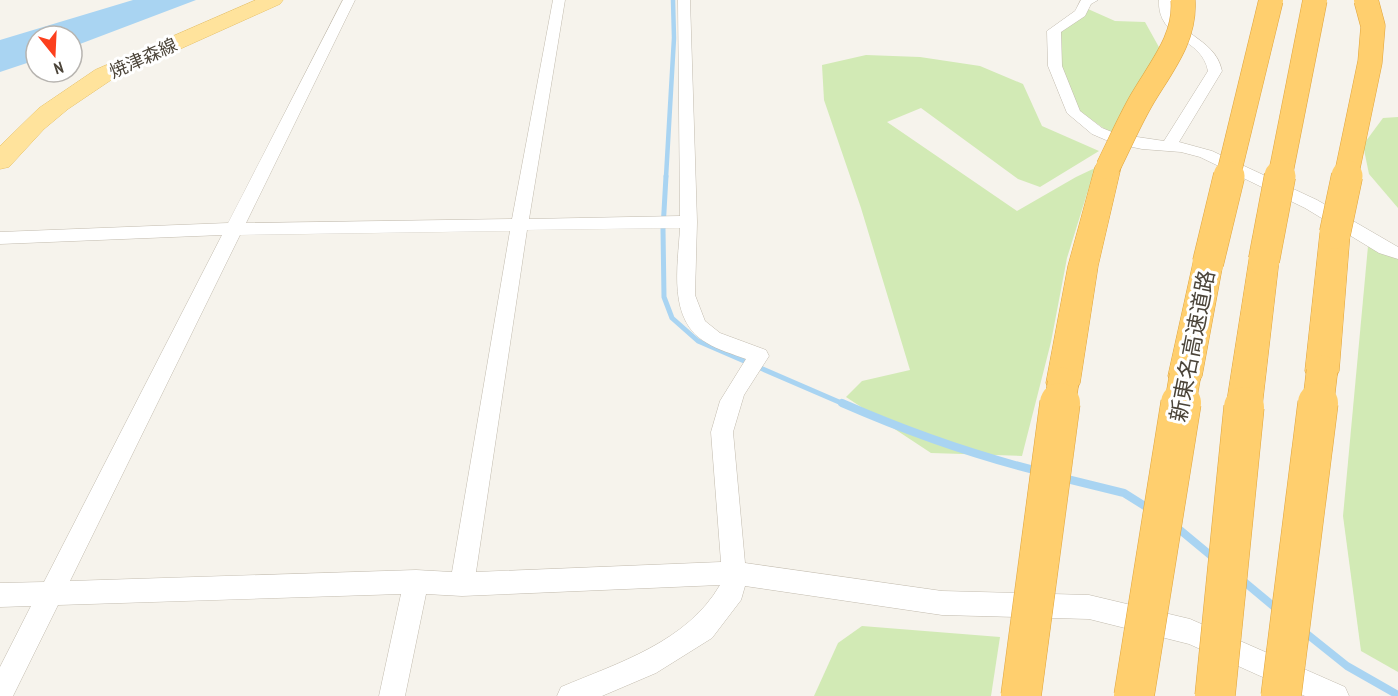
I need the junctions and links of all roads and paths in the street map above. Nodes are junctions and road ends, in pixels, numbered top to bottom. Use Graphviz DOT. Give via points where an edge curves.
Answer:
graph roads {
  1 [pos="273,0"];
  2 [pos="349,0"];
  3 [pos="559,0"];
  4 [pos="684,0"];
  5 [pos="1092,0"];
  6 [pos="1165,0"];
  7 [pos="1183,0"];
  8 [pos="1271,0"];
  9 [pos="1315,0"];
  10 [pos="1365,0"];
  11 [pos="1169,146"];
  12 [pos="0,161"];
  13 [pos="689,222"];
  14 [pos="519,226"];
  15 [pos="232,229"];
  16 [pos="0,238"];
  17 [pos="1398,253"];
  18 [pos="734,573"];
  19 [pos="416,582"];
  20 [pos="462,584"];
  21 [pos="52,594"];
  22 [pos="0,595"];
  23 [pos="0,695"];
  24 [pos="392,696"];
  25 [pos="570,696"];
  26 [pos="1021,696"];
  27 [pos="1134,696"];
  28 [pos="1215,696"];
  29 [pos="1281,696"];
  30 [pos="1336,696"];
  1 -- 12 [label="main road, 焼津森線" via="103,75 33,124"];
  2 -- 15 [label="street"];
  3 -- 14 [label="street"];
  4 -- 13 [label="street"];
  5 -- 11 [label="street" via="1087,0 1080,13 1054,31 1055,66 1074,113 1113,138"];
  6 -- 11 [label="street" via="1166,14 1175,26 1206,49 1215,61 1215,71"];
  7 -- 26 [label="highway, bridge" via="1184,19 1178,37 1108,167 1083,267 1063,383"];
  8 -- 27 [label="highway, 新東名高速道路, bridge" via="1185,376"];
  9 -- 28 [label="highway, bridge" via="1264,260 1244,407"];
  10 -- 29 [label="highway, bridge" via="1373,26 1370,62 1335,233 1323,371"];
  11 -- 17 [label="street" via="1224,163 1311,204"];
  13 -- 14 [label="street"];
  13 -- 18 [label="street" via="686,295 697,325 713,338 759,356 739,382 726,410 722,432"];
  14 -- 15 [label="street"];
  14 -- 20 [label="street"];
  15 -- 16 [label="street"];
  15 -- 21 [label="street"];
  18 -- 20 [label="street"];
  18 -- 25 [label="street" via="732,591 703,629 647,664"];
  18 -- 30 [label="street" via="942,603 1089,607 1190,632"];
  19 -- 20 [label="street"];
  19 -- 21 [label="street"];
  19 -- 24 [label="street"];
  21 -- 22 [label="street"];
  21 -- 23 [label="street"];
}
